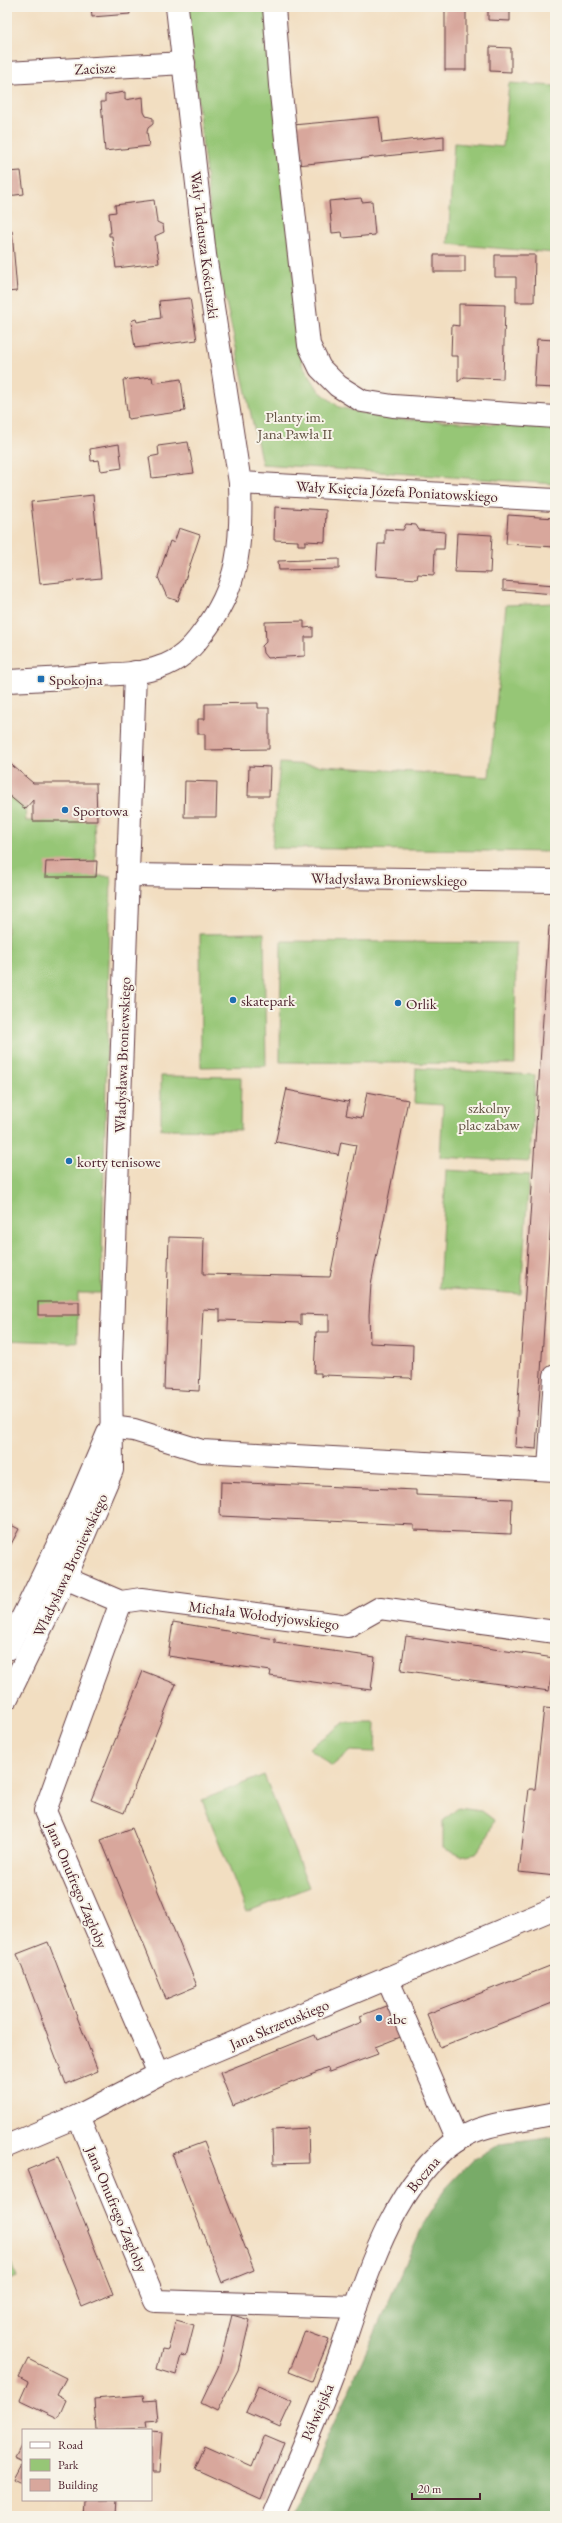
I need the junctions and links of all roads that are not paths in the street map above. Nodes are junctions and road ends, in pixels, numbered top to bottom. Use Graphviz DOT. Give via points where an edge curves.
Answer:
graph roads {
  1 [pos="177,7"];
  2 [pos="274,7"];
  3 [pos="184,63"];
  4 [pos="7,73"];
  5 [pos="555,417"];
  6 [pos="240,483"];
  7 [pos="555,500"];
  8 [pos="135,672"];
  9 [pos="7,681"];
  10 [pos="128,875"];
  11 [pos="555,881"];
  12 [pos="555,1376"];
  13 [pos="111,1427"];
  14 [pos="552,1469"];
  15 [pos="56,1575"];
  16 [pos="121,1602"];
  17 [pos="555,1632"];
  18 [pos="7,1649"];
  19 [pos="7,1698"];
  20 [pos="555,1908"];
  21 [pos="387,1978"];
  22 [pos="159,2074"];
  23 [pos="555,2113"];
  24 [pos="78,2116"];
  25 [pos="457,2140"];
  26 [pos="7,2146"];
  27 [pos="356,2307"];
  28 [pos="274,2516"];
  1 -- 3 [label="street, Wały Tadeusza Kościuszki"];
  2 -- 5 [label="street" via="280,85 309,345 320,368 338,386 362,401 393,406"];
  3 -- 4 [label="street, Zacisze"];
  3 -- 6 [label="street, Wały Tadeusza Kościuszki" via="205,255"];
  6 -- 7 [label="street, Wały Księcia Józefa Poniatowskiego"];
  6 -- 8 [label="street" via="241,513 237,556 229,592 221,608 191,648 174,661"];
  8 -- 9 [label="street"];
  8 -- 10 [label="street, Władysława Broniewskiego"];
  10 -- 11 [label="street, Władysława Broniewskiego"];
  10 -- 13 [label="street, Władysława Broniewskiego"];
  12 -- 14 [label="street"];
  13 -- 14 [label="street" via="134,1430 202,1451"];
  13 -- 15 [label="street, Władysława Broniewskiego"];
  15 -- 16 [label="street"];
  15 -- 18 [label="street, Władysława Broniewskiego"];
  15 -- 19 [label="street, Władysława Broniewskiego"];
  16 -- 17 [label="street, Michała Wołodyjowskiego" via="141,1599 348,1626 380,1608"];
  16 -- 22 [label="street, Jana Onufrego Zagłoby" via="45,1811"];
  20 -- 21 [label="street, Jana Skrzetuskiego"];
  21 -- 22 [label="street, Jana Skrzetuskiego"];
  21 -- 25 [label="street"];
  22 -- 24 [label="street, Jana Skrzetuskiego"];
  23 -- 25 [label="street, Boczna" via="480,2129"];
  24 -- 26 [label="street, Jana Skrzetuskiego"];
  24 -- 27 [label="street, Jana Onufrego Zagłoby" via="155,2301"];
  25 -- 27 [label="street, Boczna" via="440,2154 406,2193 373,2257"];
  27 -- 28 [label="street, Półwiejska" via="333,2374"];
}
